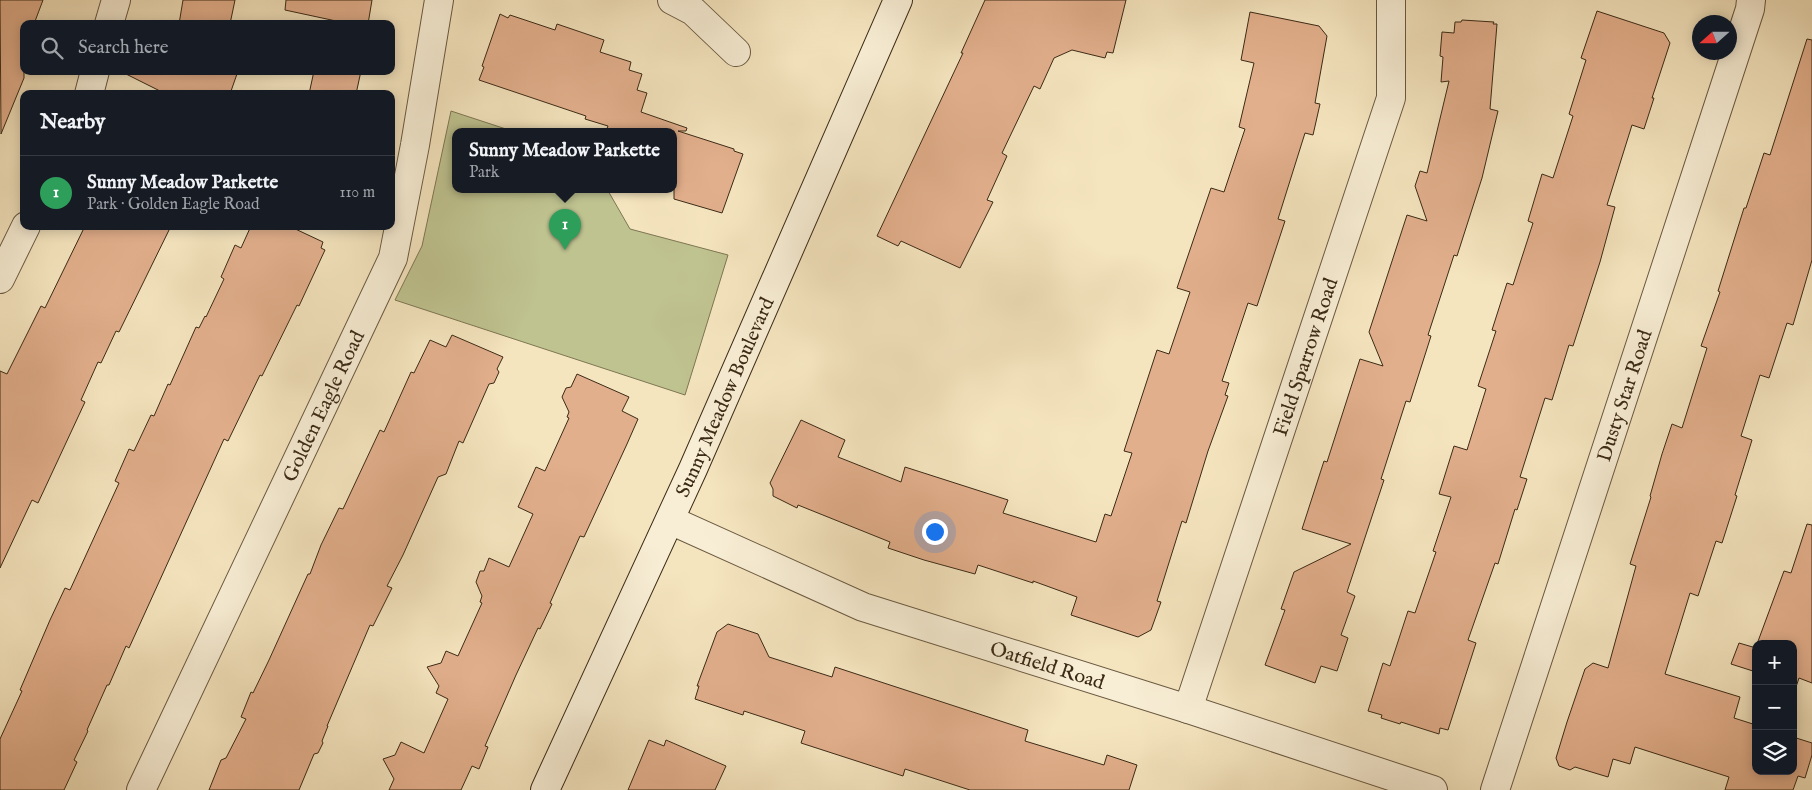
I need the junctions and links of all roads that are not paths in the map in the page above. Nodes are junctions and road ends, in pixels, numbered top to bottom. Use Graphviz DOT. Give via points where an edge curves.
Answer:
graph roads {
  1 [pos="116,0"];
  2 [pos="439,0"];
  3 [pos="672,0"];
  4 [pos="898,0"];
  5 [pos="1392,0"];
  6 [pos="1751,0"];
  7 [pos="110,20"];
  8 [pos="736,52"];
  9 [pos="94,75"];
  10 [pos="90,90"];
  11 [pos="24,230"];
  12 [pos="0,279"];
  13 [pos="670,520"];
  14 [pos="1188,708"];
  15 [pos="141,790"];
  16 [pos="544,790"];
  17 [pos="1433,790"];
  18 [pos="1495,790"];
  1 -- 7 [label="street"];
  2 -- 15 [label="street, Golden Eagle Road" via="393,258"];
  3 -- 8 [label="street" via="693,11"];
  4 -- 13 [label="street, Sunny Meadow Boulevard"];
  5 -- 14 [label="street, Field Sparrow Road" via="1391,98"];
  6 -- 18 [label="street, Dusty Star Road"];
  9 -- 10 [label="street"];
  11 -- 12 [label="street"];
  13 -- 14 [label="street, Oatfield Road" via="863,607"];
  13 -- 16 [label="street, Sunny Meadow Boulevard"];
  14 -- 17 [label="street, Oatfield Road"];
}
